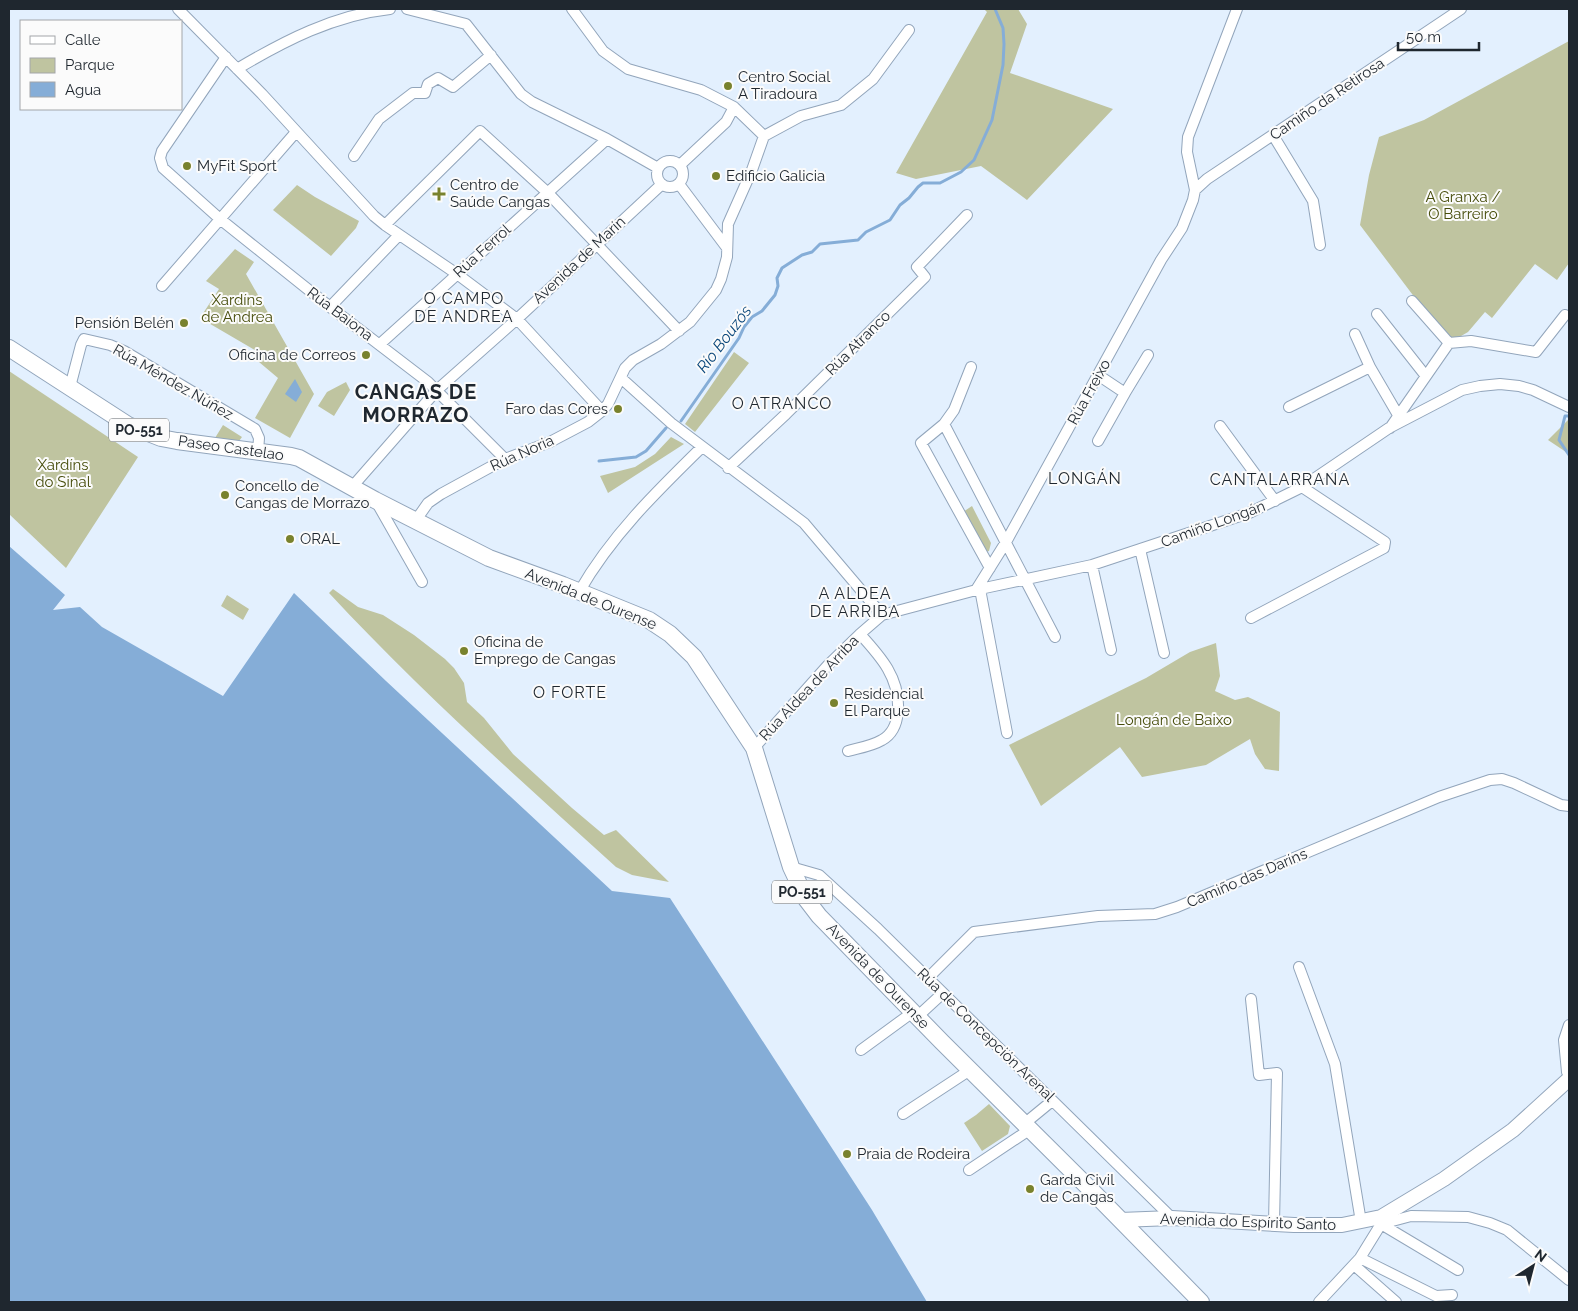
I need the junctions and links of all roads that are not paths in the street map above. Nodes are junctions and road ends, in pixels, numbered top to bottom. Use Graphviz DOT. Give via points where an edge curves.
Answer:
graph roads {
  1 [pos="178,9"];
  2 [pos="390,9"];
  3 [pos="407,9"];
  4 [pos="572,9"];
  5 [pos="1237,9"];
  6 [pos="1461,9"];
  7 [pos="909,30"];
  8 [pos="491,55"];
  9 [pos="226,57"];
  10 [pos="237,70"];
  11 [pos="734,107"];
  12 [pos="296,132"];
  13 [pos="1273,135"];
  14 [pos="764,136"];
  15 [pos="607,139"];
  16 [pos="354,156"];
  17 [pos="680,165"];
  18 [pos="658,168"];
  19 [pos="662,184"];
  20 [pos="679,184"];
  21 [pos="1195,190"];
  22 [pos="548,193"];
  23 [pos="967,215"];
  24 [pos="220,219"];
  25 [pos="385,225"];
  26 [pos="399,235"];
  27 [pos="597,244"];
  28 [pos="1320,246"];
  29 [pos="727,248"];
  30 [pos="457,274"];
  31 [pos="162,286"];
  32 [pos="1412,301"];
  33 [pos="330,306"];
  34 [pos="1377,314"];
  35 [pos="1565,316"];
  36 [pos="517,319"];
  37 [pos="679,331"];
  38 [pos="1354,334"];
  39 [pos="1449,342"];
  40 [pos="380,344"];
  41 [pos="9,348"];
  42 [pos="1148,355"];
  43 [pos="971,367"];
  44 [pos="1370,367"];
  45 [pos="1098,375"];
  46 [pos="1425,375"];
  47 [pos="621,378"];
  48 [pos="70,387"];
  49 [pos="437,390"];
  50 [pos="1125,394"];
  51 [pos="1289,407"];
  52 [pos="1569,407"];
  53 [pos="602,412"];
  54 [pos="1398,415"];
  55 [pos="944,424"];
  56 [pos="1220,426"];
  57 [pos="1389,428"];
  58 [pos="1098,441"];
  59 [pos="702,447"];
  60 [pos="258,452"];
  61 [pos="505,459"];
  62 [pos="728,468"];
  63 [pos="352,487"];
  64 [pos="1302,487"];
  65 [pos="375,500"];
  66 [pos="1275,501"];
  67 [pos="416,520"];
  68 [pos="1006,542"];
  69 [pos="1140,549"];
  70 [pos="1092,565"];
  71 [pos="990,568"];
  72 [pos="1025,581"];
  73 [pos="422,582"];
  74 [pos="978,590"];
  75 [pos="579,592"];
  76 [pos="882,614"];
  77 [pos="1251,618"];
  78 [pos="860,634"];
  79 [pos="1055,637"];
  80 [pos="1112,650"];
  81 [pos="1164,653"];
  82 [pos="1007,733"];
  83 [pos="754,748"];
  84 [pos="848,751"];
  85 [pos="1569,806"];
  86 [pos="791,867"];
  87 [pos="1299,967"];
  88 [pos="928,978"];
  89 [pos="943,993"];
  90 [pos="1251,998"];
  91 [pos="915,1014"];
  92 [pos="1569,1025"];
  93 [pos="861,1050"];
  94 [pos="970,1070"];
  95 [pos="1569,1075"];
  96 [pos="1569,1079"];
  97 [pos="1052,1101"];
  98 [pos="903,1114"];
  99 [pos="1027,1127"];
  100 [pos="969,1170"];
  101 [pos="1172,1218"];
  102 [pos="1120,1220"];
  103 [pos="1381,1220"];
  104 [pos="1360,1222"];
  105 [pos="1274,1224"];
  106 [pos="1357,1262"];
  107 [pos="1458,1270"];
  108 [pos="1569,1280"];
  109 [pos="1452,1295"];
  110 [pos="1438,1299"];
  111 [pos="1201,1302"];
  112 [pos="1319,1302"];
  113 [pos="1396,1302"];
  1 -- 9 [label="street"];
  2 -- 10 [label="street" via="357,14 295,36"];
  3 -- 8 [label="street" via="466,24"];
  4 -- 11 [label="street" via="603,51 628,69 701,90"];
  5 -- 21 [label="street" via="1188,136 1187,152"];
  6 -- 13 [label="street, Camiño da Retirosa"];
  7 -- 14 [label="street" via="873,78 841,106 801,116"];
  8 -- 15 [label="street" via="521,94 543,109"];
  8 -- 16 [label="street" via="453,87 438,78 428,84 425,93 413,92 379,120"];
  9 -- 10 [label="street"];
  9 -- 24 [label="street, Rúa Baiona" via="160,158 170,175"];
  10 -- 12 [label="street"];
  11 -- 14 [label="street"];
  11 -- 17 [label="street" via="726,122"];
  12 -- 24 [label="street"];
  12 -- 25 [label="street"];
  13 -- 21 [label="street, Camiño da Retirosa"];
  13 -- 28 [label="street" via="1313,201"];
  14 -- 29 [label="street, Rúa Noria" via="728,224"];
  15 -- 18 [label="street"];
  15 -- 22 [label="street, Rúa Ferrol"];
  17 -- 18 [label="street" via="672,161"];
  17 -- 20 [label="street" via="684,174"];
  18 -- 19 [label="street"];
  19 -- 20 [label="street" via="672,187"];
  19 -- 27 [label="street, Avenida de Marín"];
  20 -- 29 [label="street"];
  21 -- 45 [label="street, Rúa Freixo" via="1182,228"];
  22 -- 25 [label="street" via="480,131"];
  22 -- 27 [label="street"];
  22 -- 30 [label="street, Rúa Ferrol"];
  23 -- 62 [label="street, Rúa Atranco" via="917,267 925,276"];
  24 -- 31 [label="street"];
  24 -- 33 [label="street, Rúa Baiona"];
  25 -- 26 [label="street"];
  26 -- 30 [label="street"];
  26 -- 33 [label="street"];
  27 -- 36 [label="street, Avenida de Marín"];
  27 -- 37 [label="street"];
  29 -- 37 [label="street, Rúa Noria" via="725,267 716,290"];
  30 -- 36 [label="street"];
  30 -- 40 [label="street, Rúa Ferrol"];
  32 -- 39 [label="street"];
  33 -- 40 [label="street, Rúa Baiona"];
  34 -- 46 [label="street"];
  35 -- 39 [label="street" via="1536,352 1470,341"];
  36 -- 49 [label="street, Avenida de Marín"];
  36 -- 53 [label="street"];
  37 -- 47 [label="street, Rúa Noria" via="633,360"];
  38 -- 44 [label="street"];
  39 -- 46 [label="street"];
  40 -- 49 [label="street, Rúa Baiona"];
  41 -- 48 [label="main road, Paseo Castelao / PO-551"];
  42 -- 50 [label="street"];
  43 -- 55 [label="street" via="954,410"];
  44 -- 51 [label="street"];
  44 -- 54 [label="street"];
  45 -- 50 [label="street"];
  45 -- 68 [label="street, Rúa Freixo"];
  46 -- 54 [label="street"];
  47 -- 53 [label="street, Rúa Noria"];
  47 -- 59 [label="street"];
  48 -- 60 [label="main road, Paseo Castelao / PO-551" via="128,425 161,438"];
  48 -- 60 [label="street, Rúa Méndez Núñez" via="84,339 110,345 255,429 259,438"];
  49 -- 61 [label="street, Rúa Baiona"];
  49 -- 63 [label="street, Avenida de Marín"];
  50 -- 58 [label="street"];
  52 -- 57 [label="street, Camiño Longán" via="1519,386 1480,386 1462,390"];
  53 -- 61 [label="street, Rúa Noria" via="550,442"];
  54 -- 57 [label="street"];
  55 -- 68 [label="street"];
  55 -- 71 [label="street" via="921,443"];
  56 -- 66 [label="street"];
  57 -- 64 [label="street, Camiño Longán"];
  59 -- 62 [label="street"];
  59 -- 75 [label="street" via="632,517 594,566"];
  60 -- 63 [label="main road, Paseo Castelao / PO-551" via="299,458"];
  61 -- 67 [label="street, Rúa Noria" via="441,494 428,503"];
  62 -- 76 [label="street" via="804,523"];
  63 -- 65 [label="main road, Avenida de Ourense / PO-551"];
  64 -- 66 [label="street, Camiño Longán"];
  64 -- 77 [label="street" via="1385,542 1384,548"];
  65 -- 67 [label="main road, Avenida de Ourense / PO-551"];
  65 -- 73 [label="street"];
  66 -- 69 [label="street, Camiño Longán" via="1249,513"];
  67 -- 75 [label="main road, Avenida de Ourense / PO-551" via="489,558"];
  68 -- 71 [label="street, Rúa Freixo"];
  68 -- 72 [label="street"];
  69 -- 70 [label="street, Camiño Longán"];
  69 -- 81 [label="street"];
  70 -- 72 [label="street, Camiño Longán"];
  70 -- 80 [label="street"];
  71 -- 74 [label="street, Rúa Freixo"];
  72 -- 74 [label="street, Camiño Longán"];
  72 -- 79 [label="street"];
  74 -- 76 [label="street, Rúa Aldea de Arriba"];
  74 -- 82 [label="street"];
  75 -- 83 [label="main road, Avenida de Ourense / PO-551" via="649,620 670,634 694,657"];
  76 -- 78 [label="street, Rúa Aldea de Arriba"];
  78 -- 83 [label="street, Rúa Aldea de Arriba"];
  78 -- 84 [label="street" via="890,672 898,696 897,721 891,733 882,740"];
  83 -- 86 [label="main road, Avenida de Ourense / PO-551"];
  85 -- 88 [label="street, Camiño das Daríns" via="1560,805 1514,783 1490,780 1439,797 1156,914 1098,916 974,932"];
  86 -- 88 [label="street, Rúa de Concepción Arenal" via="819,875"];
  86 -- 91 [label="main road, Avenida de Ourense / PO-551" via="806,899 823,920"];
  87 -- 104 [label="street" via="1335,1064"];
  88 -- 89 [label="street, Rúa de Concepción Arenal"];
  89 -- 91 [label="street"];
  89 -- 97 [label="street, Rúa de Concepción Arenal"];
  90 -- 105 [label="street" via="1259,1075 1277,1073"];
  91 -- 93 [label="street"];
  91 -- 94 [label="main road, Avenida de Ourense / PO-551"];
  92 -- 95 [label="street" via="1564,1040"];
  94 -- 98 [label="street"];
  94 -- 99 [label="main road, Avenida de Ourense / PO-551"];
  96 -- 103 [label="street, Avenida do Espírito Santo" via="1513,1130"];
  97 -- 99 [label="street"];
  97 -- 101 [label="street, Rúa de Concepción Arenal"];
  99 -- 100 [label="street"];
  99 -- 102 [label="main road, Avenida de Ourense / PO-551"];
  101 -- 102 [label="street, Avenida do Espírito Santo"];
  101 -- 105 [label="street, Avenida do Espírito Santo"];
  102 -- 111 [label="main road, Avenida de Ourense / PO-551"];
  103 -- 104 [label="street, Avenida do Espírito Santo"];
  103 -- 106 [label="street"];
  103 -- 107 [label="street"];
  103 -- 108 [label="street" via="1410,1216 1468,1217 1490,1223 1506,1230"];
  104 -- 105 [label="street, Avenida do Espírito Santo" via="1342,1225"];
  106 -- 110 [label="street"];
  106 -- 112 [label="street"];
  106 -- 113 [label="street"];
  109 -- 110 [label="street"];
}
